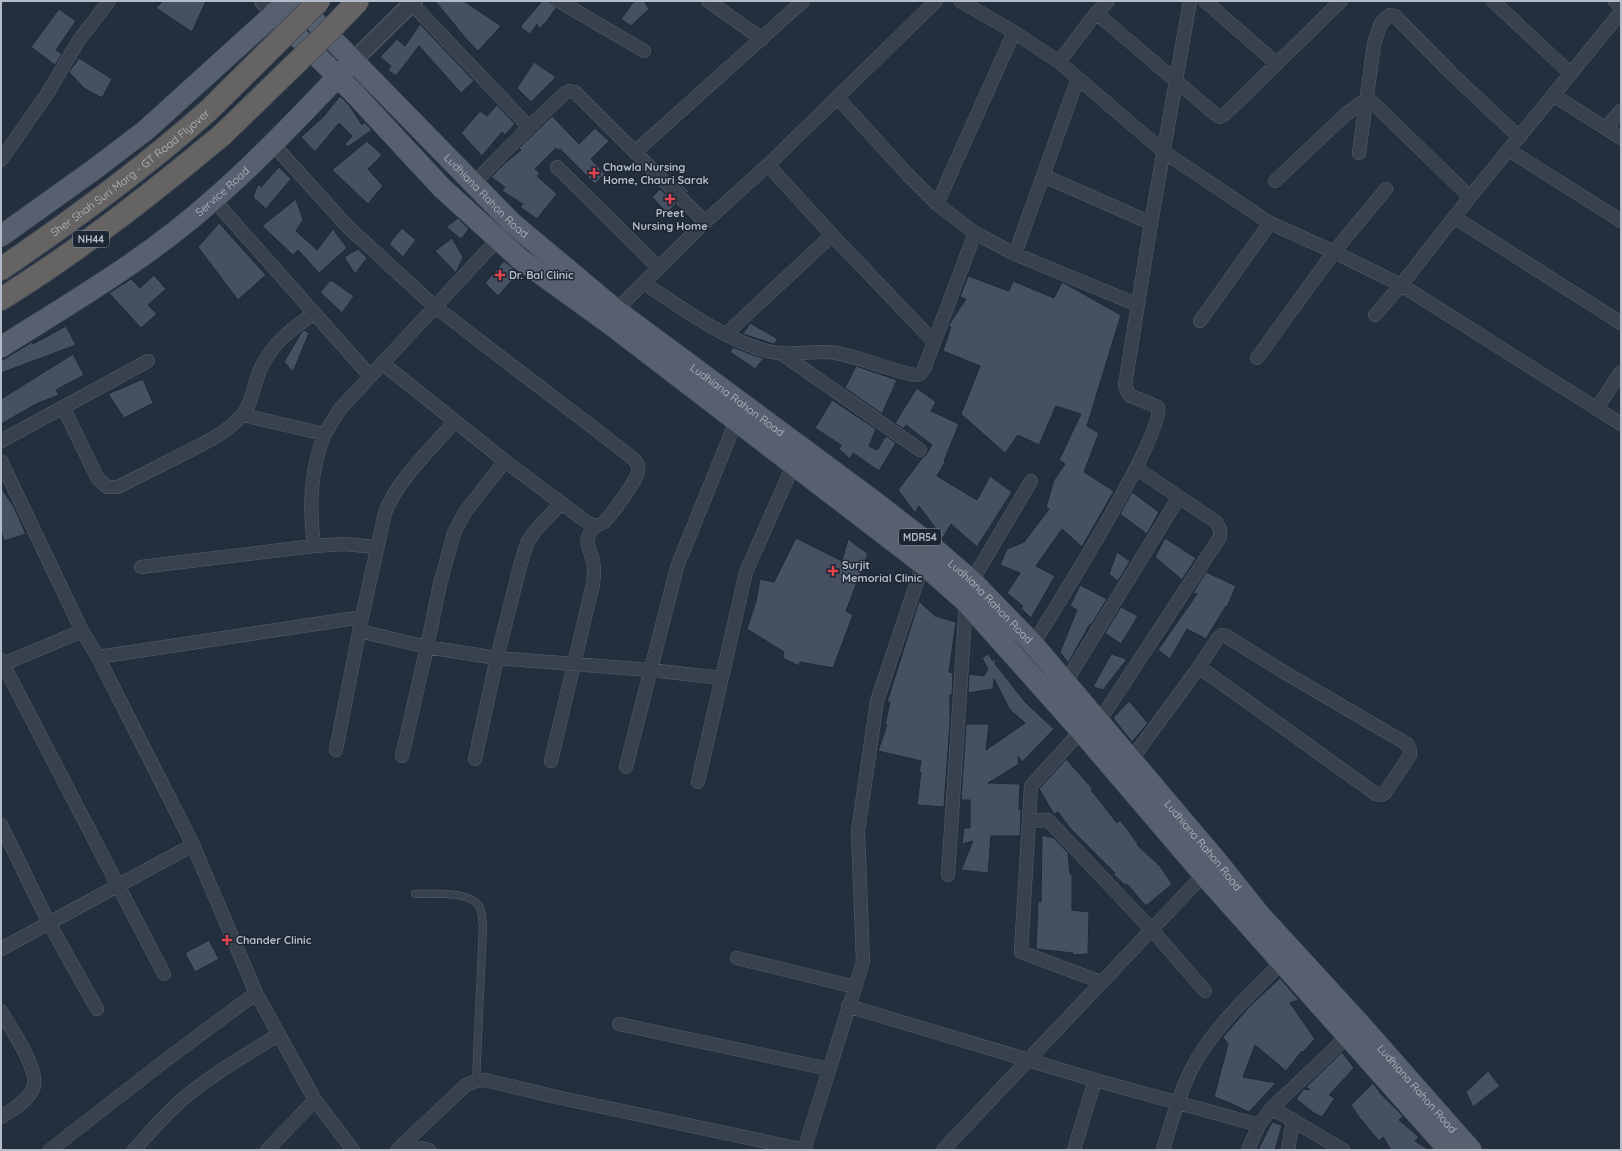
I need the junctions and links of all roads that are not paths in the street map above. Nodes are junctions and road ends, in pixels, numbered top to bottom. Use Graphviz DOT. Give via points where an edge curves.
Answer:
graph roads {
  1 [pos="109,1"];
  2 [pos="295,1"];
  3 [pos="319,1"];
  4 [pos="358,1"];
  5 [pos="559,1"];
  6 [pos="708,1"];
  7 [pos="803,1"];
  8 [pos="936,1"];
  9 [pos="960,1"];
  10 [pos="1107,1"];
  11 [pos="1190,1"];
  12 [pos="1205,1"];
  13 [pos="1493,1"];
  14 [pos="1615,1"];
  15 [pos="413,2"];
  16 [pos="1335,3"];
  17 [pos="275,5"];
  18 [pos="1621,6"];
  19 [pos="1621,12"];
  20 [pos="1096,14"];
  21 [pos="1014,32"];
  22 [pos="762,39"];
  23 [pos="644,51"];
  24 [pos="354,60"];
  25 [pos="1059,62"];
  26 [pos="1277,64"];
  27 [pos="1570,73"];
  28 [pos="338,77"];
  29 [pos="1078,78"];
  30 [pos="1176,81"];
  31 [pos="1553,95"];
  32 [pos="837,97"];
  33 [pos="1368,98"];
  34 [pos="1621,111"];
  35 [pos="529,127"];
  36 [pos="1606,128"];
  37 [pos="1519,137"];
  38 [pos="1621,138"];
  39 [pos="273,144"];
  40 [pos="1509,150"];
  41 [pos="635,152"];
  42 [pos="1164,152"];
  43 [pos="1359,153"];
  44 [pos="1,160"];
  45 [pos="768,165"];
  46 [pos="557,167"];
  47 [pos="1044,176"];
  48 [pos="1275,181"];
  49 [pos="474,183"];
  50 [pos="1386,189"];
  51 [pos="1470,197"];
  52 [pos="214,200"];
  53 [pos="937,204"];
  54 [pos="1454,218"];
  55 [pos="1621,221"];
  56 [pos="705,222"];
  57 [pos="1151,223"];
  58 [pos="1270,223"];
  59 [pos="974,233"];
  60 [pos="832,235"];
  61 [pos="1,236"];
  62 [pos="498,239"];
  63 [pos="1334,252"];
  64 [pos="1016,254"];
  65 [pos="659,268"];
  66 [pos="1,269"];
  67 [pos="644,283"];
  68 [pos="1401,285"];
  69 [pos="1,299"];
  70 [pos="1138,305"];
  71 [pos="434,306"];
  72 [pos="616,310"];
  73 [pos="314,313"];
  74 [pos="1375,315"];
  75 [pos="1200,321"];
  76 [pos="1621,322"];
  77 [pos="726,334"];
  78 [pos="934,342"];
  79 [pos="1,347"];
  80 [pos="782,354"];
  81 [pos="1257,358"];
  82 [pos="148,361"];
  83 [pos="382,363"];
  84 [pos="1621,372"];
  85 [pos="370,376"];
  86 [pos="63,407"];
  87 [pos="1597,408"];
  88 [pos="243,415"];
  89 [pos="736,420"];
  90 [pos="455,421"];
  91 [pos="1621,424"];
  92 [pos="324,434"];
  93 [pos="1,441"];
  94 [pos="920,450"];
  95 [pos="797,456"];
  96 [pos="505,461"];
  97 [pos="1136,468"];
  98 [pos="3,469"];
  99 [pos="1031,481"];
  100 [pos="1179,497"];
  101 [pos="561,503"];
  102 [pos="595,526"];
  103 [pos="929,544"];
  104 [pos="314,546"];
  105 [pos="377,547"];
  106 [pos="923,564"];
  107 [pos="141,567"];
  108 [pos="972,581"];
  109 [pos="966,602"];
  110 [pos="362,617"];
  111 [pos="82,631"];
  112 [pos="359,631"];
  113 [pos="1033,644"];
  114 [pos="427,647"];
  115 [pos="98,657"];
  116 [pos="497,658"];
  117 [pos="2,663"];
  118 [pos="575,663"];
  119 [pos="1199,667"];
  120 [pos="650,670"];
  121 [pos="722,678"];
  122 [pos="1064,682"];
  123 [pos="1089,727"];
  124 [pos="336,750"];
  125 [pos="402,756"];
  126 [pos="475,759"];
  127 [pos="1131,760"];
  128 [pos="551,761"];
  129 [pos="626,767"];
  130 [pos="698,782"];
  131 [pos="1029,821"];
  132 [pos="1,825"];
  133 [pos="194,845"];
  134 [pos="1210,868"];
  135 [pos="948,875"];
  136 [pos="118,885"];
  137 [pos="415,894"];
  138 [pos="49,923"];
  139 [pos="1152,930"];
  140 [pos="1,949"];
  141 [pos="737,958"];
  142 [pos="1282,962"];
  143 [pos="164,974"];
  144 [pos="1101,982"];
  145 [pos="855,987"];
  146 [pos="1205,990"];
  147 [pos="256,993"];
  148 [pos="848,1006"];
  149 [pos="97,1009"];
  150 [pos="1,1011"];
  151 [pos="619,1024"];
  152 [pos="1354,1030"];
  153 [pos="278,1035"];
  154 [pos="1029,1061"];
  155 [pos="829,1069"];
  156 [pos="1095,1080"];
  157 [pos="476,1081"];
  158 [pos="315,1100"];
  159 [pos="1177,1102"];
  160 [pos="1272,1108"];
  161 [pos="1,1117"];
  162 [pos="1293,1120"];
  163 [pos="1259,1125"];
  164 [pos="400,1147"];
  165 [pos="50,1150"];
  166 [pos="134,1150"];
  167 [pos="267,1150"];
  168 [pos="353,1150"];
  169 [pos="429,1150"];
  170 [pos="804,1150"];
  171 [pos="943,1150"];
  172 [pos="1074,1150"];
  173 [pos="1163,1150"];
  174 [pos="1248,1150"];
  175 [pos="1288,1150"];
  176 [pos="1343,1150"];
  177 [pos="1449,1150"];
  178 [pos="1471,1150"];
  1 -- 44 [label="street" via="79,40 47,94"];
  2 -- 24 [label="main road, Ludhiana Rahon Road / MDR54"];
  3 -- 66 [label="highway, Sher Shah Suri Marg - GT Road Flyover / NH44, bridge" via="170,144"];
  4 -- 69 [label="highway, NH44, bridge" via="222,135 104,230"];
  5 -- 23 [label="street"];
  6 -- 22 [label="street"];
  7 -- 22 [label="street"];
  8 -- 32 [label="street"];
  9 -- 21 [label="street"];
  10 -- 20 [label="street"];
  11 -- 30 [label="street"];
  12 -- 26 [label="street"];
  13 -- 27 [label="street"];
  14 -- 18 [label="street"];
  15 -- 24 [label="street, Service Road"];
  15 -- 35 [label="street"];
  16 -- 26 [label="street"];
  17 -- 28 [label="main road, Ludhiana Rahon Road / MDR54"];
  17 -- 61 [label="main road" via="146,130"];
  19 -- 27 [label="street"];
  20 -- 25 [label="street"];
  20 -- 30 [label="street"];
  21 -- 25 [label="street"];
  21 -- 53 [label="street"];
  22 -- 41 [label="street"];
  24 -- 28 [label="main road, Service Road"];
  24 -- 49 [label="main road, Ludhiana Rahon Road / MDR54"];
  25 -- 29 [label="street"];
  26 -- 30 [label="street" via="1219,117"];
  27 -- 31 [label="street"];
  28 -- 39 [label="main road, Service Road"];
  28 -- 62 [label="main road, Ludhiana Rahon Road / MDR54" via="442,188"];
  29 -- 42 [label="street"];
  29 -- 47 [label="street"];
  30 -- 42 [label="street"];
  31 -- 36 [label="street"];
  31 -- 37 [label="street"];
  32 -- 45 [label="street"];
  32 -- 53 [label="street" via="908,176"];
  33 -- 37 [label="street" via="1374,44 1378,31 1385,18 1395,16"];
  33 -- 43 [label="street"];
  33 -- 48 [label="street" via="1346,114"];
  33 -- 51 [label="street"];
  34 -- 36 [label="street"];
  35 -- 41 [label="street" via="565,93 575,92"];
  35 -- 49 [label="street"];
  36 -- 38 [label="street"];
  37 -- 40 [label="street"];
  39 -- 52 [label="main road, Service Road"];
  39 -- 71 [label="street" via="348,226"];
  40 -- 51 [label="street"];
  40 -- 55 [label="street"];
  41 -- 56 [label="street"];
  42 -- 57 [label="street"];
  42 -- 58 [label="street"];
  45 -- 56 [label="street"];
  45 -- 60 [label="street"];
  46 -- 65 [label="street"];
  47 -- 57 [label="street"];
  47 -- 64 [label="street"];
  49 -- 72 [label="main road, Ludhiana Rahon Road / MDR54" via="512,223"];
  50 -- 63 [label="street"];
  51 -- 54 [label="street"];
  52 -- 73 [label="street"];
  52 -- 79 [label="main road, Service Road" via="124,268"];
  53 -- 59 [label="street"];
  54 -- 68 [label="street"];
  54 -- 76 [label="street"];
  56 -- 65 [label="street"];
  57 -- 70 [label="street"];
  58 -- 63 [label="street"];
  58 -- 75 [label="street"];
  59 -- 64 [label="street"];
  59 -- 78 [label="street"];
  60 -- 77 [label="street"];
  60 -- 78 [label="street"];
  62 -- 71 [label="street"];
  62 -- 89 [label="main road, Ludhiana Rahon Road / MDR54" via="520,259"];
  63 -- 68 [label="street"];
  63 -- 81 [label="street"];
  64 -- 70 [label="street"];
  65 -- 67 [label="street"];
  67 -- 72 [label="street"];
  67 -- 77 [label="street"];
  68 -- 74 [label="street"];
  68 -- 87 [label="street"];
  70 -- 97 [label="street" via="1125,385 1131,396 1158,407 1159,412"];
  71 -- 83 [label="street"];
  71 -- 102 [label="street" via="637,462 639,471 632,484 612,513 603,523"];
  72 -- 95 [label="main road, Ludhiana Rahon Road / MDR54" via="735,396"];
  73 -- 85 [label="street"];
  73 -- 88 [label="street" via="288,332 269,353 260,369"];
  77 -- 80 [label="street" via="748,344"];
  78 -- 80 [label="street" via="924,369 915,375 834,352"];
  80 -- 94 [label="street"];
  82 -- 86 [label="street"];
  83 -- 85 [label="street"];
  83 -- 90 [label="street"];
  84 -- 87 [label="street"];
  85 -- 92 [label="street" via="340,409"];
  86 -- 88 [label="street" via="98,480 107,487 118,487 216,437"];
  86 -- 93 [label="street"];
  87 -- 91 [label="street"];
  88 -- 92 [label="street"];
  89 -- 95 [label="main road, Ludhiana Rahon Road / MDR54"];
  89 -- 120 [label="street" via="677,567"];
  90 -- 96 [label="street"];
  90 -- 105 [label="street" via="402,482 390,500"];
  92 -- 104 [label="street" via="311,493"];
  95 -- 103 [label="main road, Ludhiana Rahon Road / MDR54"];
  95 -- 106 [label="main road, Ludhiana Rahon Road / MDR54"];
  95 -- 121 [label="street" via="746,572"];
  96 -- 101 [label="street"];
  96 -- 114 [label="street" via="465,512 454,533"];
  97 -- 100 [label="street"];
  97 -- 113 [label="street"];
  98 -- 111 [label="street"];
  99 -- 108 [label="street"];
  100 -- 122 [label="street"];
  100 -- 123 [label="street" via="1216,522 1220,529 1220,537"];
  101 -- 102 [label="street"];
  101 -- 116 [label="street" via="527,543"];
  102 -- 118 [label="street" via="588,533 587,541 594,568 593,584"];
  103 -- 106 [label="street"];
  103 -- 108 [label="main road, Ludhiana Rahon Road / MDR54"];
  104 -- 105 [label="street" via="343,544"];
  104 -- 107 [label="street"];
  105 -- 110 [label="street"];
  106 -- 109 [label="main road, Ludhiana Rahon Road / MDR54"];
  106 -- 145 [label="street" via="877,701 858,831 863,962"];
  108 -- 113 [label="main road, Ludhiana Rahon Road / MDR54"];
  109 -- 123 [label="main road, Ludhiana Rahon Road / MDR54"];
  109 -- 135 [label="street"];
  110 -- 112 [label="street"];
  110 -- 115 [label="street"];
  111 -- 115 [label="street"];
  111 -- 117 [label="street"];
  112 -- 114 [label="street"];
  112 -- 124 [label="street"];
  113 -- 122 [label="main road, Ludhiana Rahon Road / MDR54"];
  114 -- 116 [label="street"];
  114 -- 125 [label="street"];
  115 -- 133 [label="street"];
  116 -- 118 [label="street"];
  116 -- 126 [label="street"];
  117 -- 136 [label="street"];
  118 -- 120 [label="street"];
  118 -- 128 [label="street"];
  119 -- 119 [label="street" via="1218,638 1226,636 1407,744 1410,756 1385,793 1376,794"];
  119 -- 127 [label="street"];
  120 -- 121 [label="street"];
  120 -- 129 [label="street"];
  121 -- 130 [label="street"];
  122 -- 123 [label="main road, Ludhiana Rahon Road / MDR54"];
  123 -- 127 [label="main road, Ludhiana Rahon Road / MDR54"];
  123 -- 131 [label="street" via="1031,786"];
  123 -- 134 [label="main road, Ludhiana Rahon Road / MDR54"];
  127 -- 134 [label="main road, Ludhiana Rahon Road / MDR54"];
  131 -- 139 [label="street" via="1048,820"];
  131 -- 144 [label="street" via="1021,952"];
  132 -- 138 [label="street"];
  133 -- 136 [label="street"];
  133 -- 147 [label="street"];
  134 -- 139 [label="street"];
  134 -- 142 [label="main road, Ludhiana Rahon Road / MDR54"];
  134 -- 152 [label="main road, Ludhiana Rahon Road / MDR54" via="1260,915"];
  136 -- 138 [label="street"];
  136 -- 143 [label="street"];
  137 -- 157 [label="lane" via="457,894 472,899 480,906 483,926"];
  138 -- 140 [label="street"];
  138 -- 149 [label="street"];
  139 -- 144 [label="street"];
  139 -- 146 [label="street"];
  141 -- 145 [label="street"];
  142 -- 152 [label="main road, Ludhiana Rahon Road / MDR54"];
  142 -- 159 [label="street" via="1212,1038 1190,1071"];
  144 -- 154 [label="street"];
  145 -- 148 [label="street"];
  147 -- 153 [label="street"];
  147 -- 165 [label="street"];
  148 -- 154 [label="street"];
  148 -- 155 [label="street"];
  150 -- 161 [label="street" via="27,1057 33,1072 34,1085 30,1094 20,1104"];
  151 -- 155 [label="street"];
  152 -- 160 [label="street"];
  152 -- 177 [label="main road, Ludhiana Rahon Road / MDR54"];
  152 -- 178 [label="main road, Ludhiana Rahon Road / MDR54"];
  153 -- 158 [label="street"];
  153 -- 166 [label="street" via="185,1098 164,1116"];
  154 -- 156 [label="street"];
  154 -- 171 [label="street"];
  155 -- 170 [label="street"];
  156 -- 159 [label="street"];
  156 -- 172 [label="street"];
  157 -- 164 [label="street" via="466,1084"];
  157 -- 170 [label="street" via="485,1080"];
  158 -- 167 [label="street"];
  158 -- 168 [label="street"];
  159 -- 163 [label="street"];
  159 -- 173 [label="street"];
  160 -- 162 [label="street"];
  160 -- 163 [label="street"];
  162 -- 175 [label="street"];
  162 -- 176 [label="street"];
  163 -- 174 [label="street"];
  164 -- 169 [label="street"];
}
